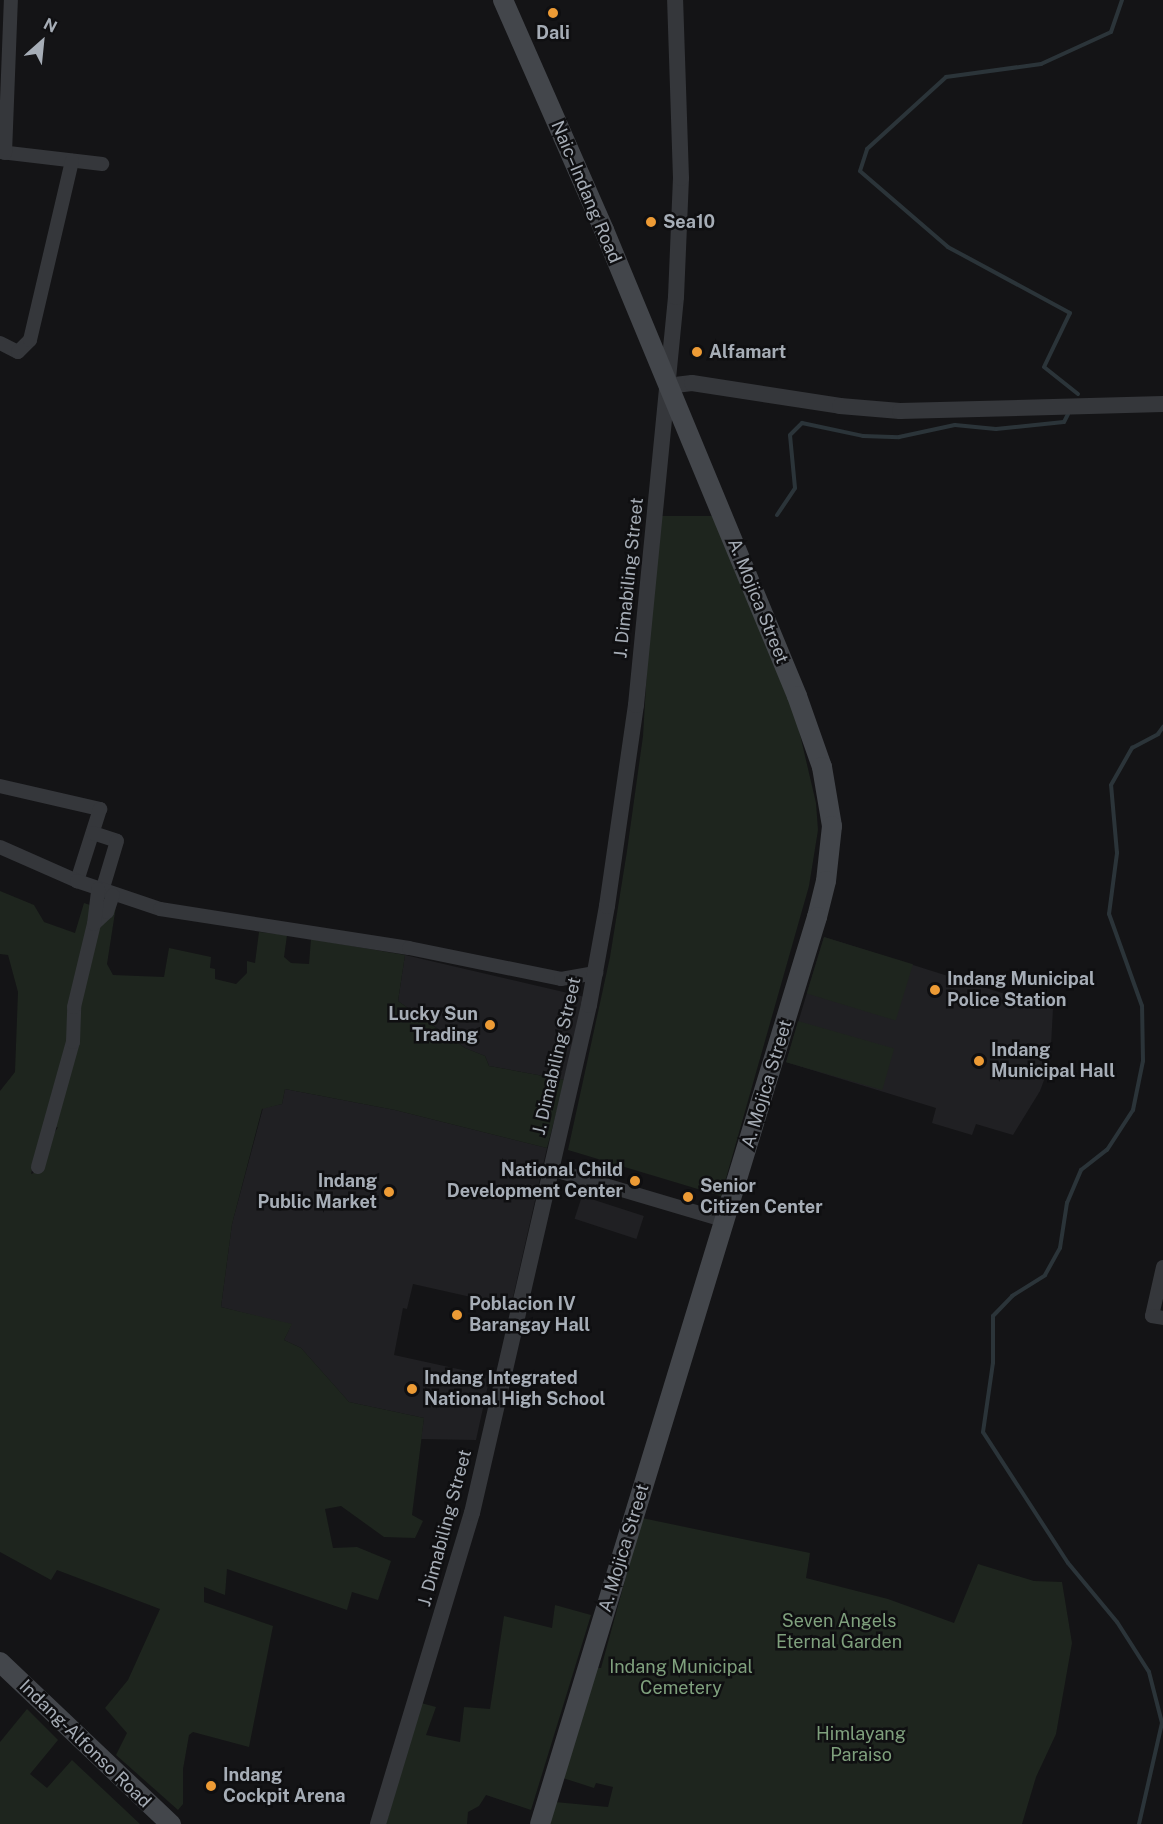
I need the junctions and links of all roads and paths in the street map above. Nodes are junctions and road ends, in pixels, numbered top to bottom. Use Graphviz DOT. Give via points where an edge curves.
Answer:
graph roads {
  1 [pos="10,0"];
  2 [pos="503,0"];
  3 [pos="675,0"];
  4 [pos="3,153"];
  5 [pos="72,161"];
  6 [pos="102,164"];
  7 [pos="0,343"];
  8 [pos="667,386"];
  9 [pos="1163,404"];
  10 [pos="0,786"];
  11 [pos="93,833"];
  12 [pos="0,847"];
  13 [pos="77,881"];
  14 [pos="104,892"];
  15 [pos="596,973"];
  16 [pos="38,1167"];
  17 [pos="551,1169"];
  18 [pos="726,1221"];
  19 [pos="1162,1271"];
  20 [pos="1162,1321"];
  21 [pos="0,1662"];
  22 [pos="171,1824"];
  23 [pos="378,1824"];
  24 [pos="540,1824"];
  1 -- 4 [label="street"];
  2 -- 8 [label="main road, Naic–Indang Road"];
  3 -- 8 [label="street, J. Dimabiling Street" via="681,178 676,297"];
  4 -- 5 [label="street"];
  5 -- 6 [label="street"];
  5 -- 7 [label="street" via="30,340 18,352"];
  8 -- 9 [label="street" via="692,383 818,403 900,411"];
  8 -- 15 [label="street, J. Dimabiling Street" via="636,705"];
  8 -- 18 [label="main road, A. Mojica Street" via="796,696 822,767 831,812 823,898"];
  10 -- 11 [label="street" via="100,809 103,814"];
  11 -- 13 [label="street"];
  11 -- 14 [label="street" via="117,841"];
  12 -- 13 [label="street"];
  13 -- 14 [label="street"];
  14 -- 15 [label="street" via="160,909 409,948 561,979"];
  14 -- 16 [label="street" via="74,1007 73,1042"];
  15 -- 17 [label="street, J. Dimabiling Street"];
  17 -- 18 [label="street"];
  17 -- 23 [label="street, J. Dimabiling Street" via="463,1546"];
  18 -- 24 [label="main road, A. Mojica Street"];
  19 -- 20 [label="street" via="1152,1316"];
  21 -- 22 [label="main road, Indang-Alfonso Road"];
}
